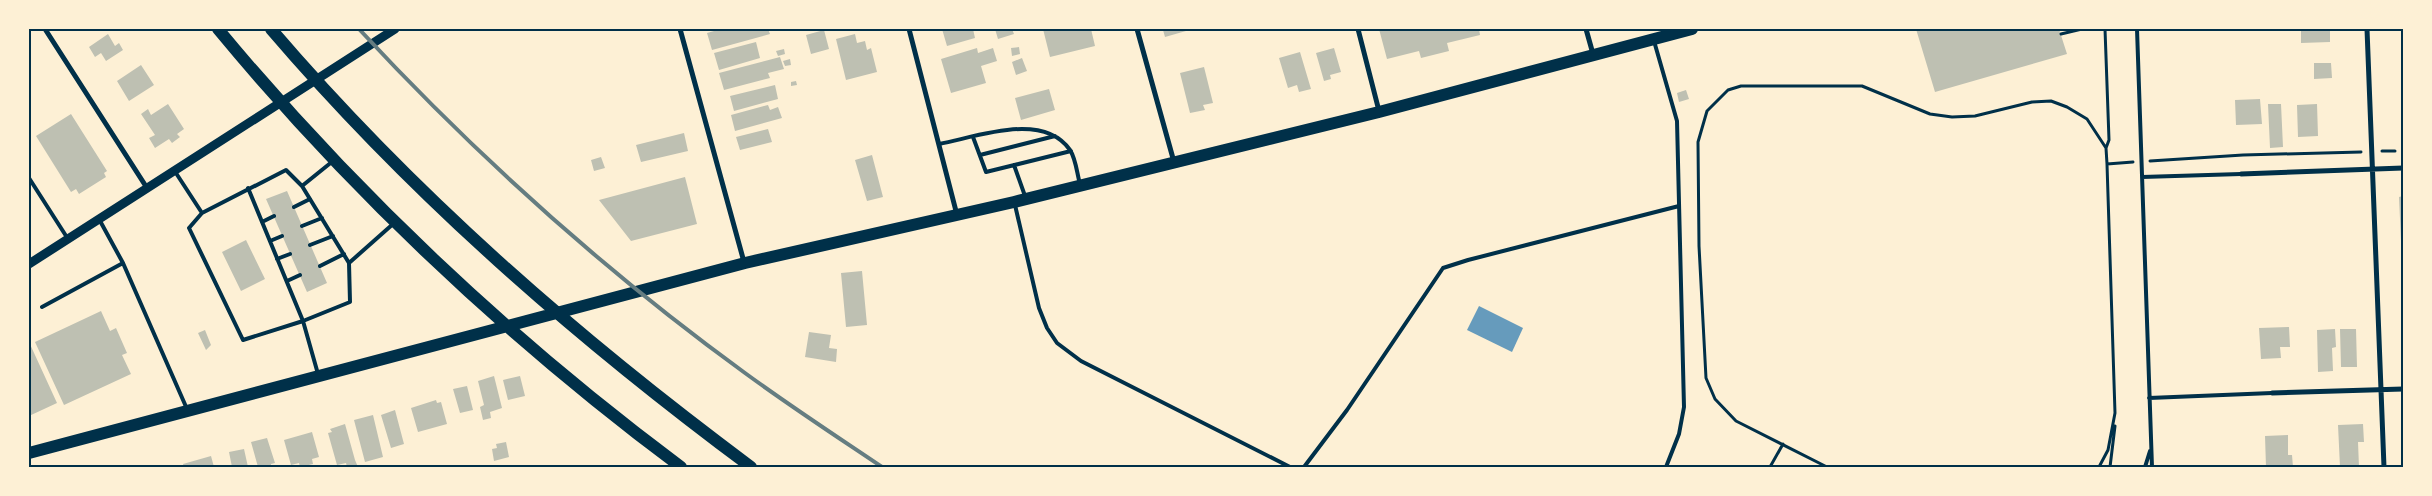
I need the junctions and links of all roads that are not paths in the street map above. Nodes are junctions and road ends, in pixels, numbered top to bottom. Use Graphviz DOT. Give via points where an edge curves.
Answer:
graph roads {
  1 [pos="45,29"];
  2 [pos="218,29"];
  3 [pos="271,29"];
  4 [pos="395,29"];
  5 [pos="680,29"];
  6 [pos="909,29"];
  7 [pos="1137,29"];
  8 [pos="1358,29"];
  9 [pos="1586,29"];
  10 [pos="1692,29"];
  11 [pos="2137,29"];
  12 [pos="2367,29"];
  13 [pos="1654,38"];
  14 [pos="1593,54"];
  15 [pos="316,79"];
  16 [pos="281,102"];
  17 [pos="1379,112"];
  18 [pos="1056,136"];
  19 [pos="973,137"];
  20 [pos="939,144"];
  21 [pos="1071,151"];
  22 [pos="980,154"];
  23 [pos="335,160"];
  24 [pos="1174,162"];
  25 [pos="1014,165"];
  26 [pos="2403,168"];
  27 [pos="2374,169"];
  28 [pos="174,170"];
  29 [pos="2241,174"];
  30 [pos="29,178"];
  31 [pos="2142,178"];
  32 [pos="1081,185"];
  33 [pos="302,186"];
  34 [pos="147,188"];
  35 [pos="248,188"];
  36 [pos="310,199"];
  37 [pos="1020,200"];
  38 [pos="294,206"];
  39 [pos="1679,206"];
  40 [pos="202,213"];
  41 [pos="957,215"];
  42 [pos="274,216"];
  43 [pos="322,218"];
  44 [pos="99,219"];
  45 [pos="397,221"];
  46 [pos="262,222"];
  47 [pos="302,226"];
  48 [pos="282,236"];
  49 [pos="333,236"];
  50 [pos="68,239"];
  51 [pos="270,241"];
  52 [pos="310,245"];
  53 [pos="290,254"];
  54 [pos="344,254"];
  55 [pos="277,259"];
  56 [pos="123,263"];
  57 [pos="349,263"];
  58 [pos="745,263"];
  59 [pos="29,264"];
  60 [pos="320,266"];
  61 [pos="300,275"];
  62 [pos="287,281"];
  63 [pos="42,307"];
  64 [pos="556,313"];
  65 [pos="303,321"];
  66 [pos="508,326"];
  67 [pos="319,376"];
  68 [pos="2403,389"];
  69 [pos="2381,390"];
  70 [pos="2272,393"];
  71 [pos="2149,398"];
  72 [pos="188,410"];
  73 [pos="2151,449"];
  74 [pos="29,453"];
  75 [pos="680,467"];
  76 [pos="751,467"];
  77 [pos="1290,467"];
  78 [pos="1304,467"];
  79 [pos="1666,467"];
  80 [pos="2145,467"];
  81 [pos="2152,467"];
  82 [pos="2384,467"];
  1 -- 34 [label="street"];
  2 -- 16 [label="main road"];
  3 -- 15 [label="main road"];
  4 -- 15 [label="street"];
  5 -- 58 [label="street"];
  6 -- 20 [label="street"];
  7 -- 24 [label="street"];
  8 -- 17 [label="street"];
  9 -- 14 [label="street"];
  10 -- 13 [label="main road"];
  11 -- 31 [label="lane"];
  12 -- 27 [label="street"];
  13 -- 14 [label="main road"];
  13 -- 39 [label="lane" via="1676,121"];
  14 -- 17 [label="main road"];
  15 -- 16 [label="street"];
  15 -- 64 [label="main road" via="401,171"];
  16 -- 23 [label="main road"];
  16 -- 28 [label="street"];
  17 -- 24 [label="main road"];
  18 -- 19 [label="lane" via="1025,127"];
  18 -- 21 [label="lane"];
  18 -- 22 [label="lane"];
  19 -- 20 [label="lane"];
  19 -- 22 [label="lane"];
  20 -- 41 [label="street"];
  21 -- 25 [label="lane"];
  21 -- 32 [label="lane"];
  22 -- 25 [label="lane" via="986,172"];
  23 -- 33 [label="lane"];
  23 -- 45 [label="main road"];
  24 -- 32 [label="main road"];
  25 -- 37 [label="lane"];
  26 -- 27 [label="street"];
  27 -- 29 [label="street"];
  27 -- 69 [label="street"];
  28 -- 34 [label="street"];
  28 -- 40 [label="lane"];
  29 -- 31 [label="lane"];
  30 -- 50 [label="lane"];
  31 -- 71 [label="lane"];
  32 -- 37 [label="main road"];
  33 -- 35 [label="lane" via="286,170"];
  33 -- 36 [label="lane"];
  34 -- 44 [label="street"];
  35 -- 40 [label="lane"];
  35 -- 46 [label="lane"];
  36 -- 38 [label="lane"];
  36 -- 43 [label="lane"];
  37 -- 41 [label="main road"];
  37 -- 77 [label="lane" via="1039,308 1057,343 1081,361"];
  39 -- 78 [label="lane" via="1443,268 1347,410"];
  39 -- 79 [label="lane" via="1684,408 1679,434"];
  40 -- 65 [label="lane" via="189,228 243,340"];
  41 -- 58 [label="main road"];
  42 -- 46 [label="lane"];
  43 -- 47 [label="lane"];
  43 -- 49 [label="lane"];
  44 -- 50 [label="street"];
  44 -- 56 [label="lane"];
  45 -- 57 [label="lane"];
  45 -- 66 [label="main road"];
  46 -- 51 [label="lane"];
  48 -- 51 [label="lane"];
  49 -- 52 [label="lane"];
  49 -- 54 [label="lane"];
  50 -- 59 [label="street"];
  51 -- 55 [label="lane"];
  53 -- 55 [label="lane"];
  54 -- 57 [label="lane"];
  54 -- 60 [label="lane"];
  55 -- 62 [label="lane"];
  56 -- 63 [label="lane"];
  56 -- 72 [label="lane"];
  57 -- 65 [label="lane" via="350,302"];
  58 -- 64 [label="main road"];
  61 -- 62 [label="lane"];
  62 -- 65 [label="lane"];
  64 -- 66 [label="main road"];
  64 -- 76 [label="main road" via="670,407"];
  65 -- 67 [label="lane"];
  66 -- 67 [label="main road"];
  66 -- 75 [label="main road"];
  67 -- 72 [label="main road"];
  68 -- 69 [label="street"];
  69 -- 70 [label="street"];
  69 -- 82 [label="street"];
  70 -- 71 [label="lane"];
  71 -- 73 [label="lane"];
  72 -- 74 [label="main road"];
  73 -- 80 [label="lane"];
  73 -- 81 [label="lane"];
}
